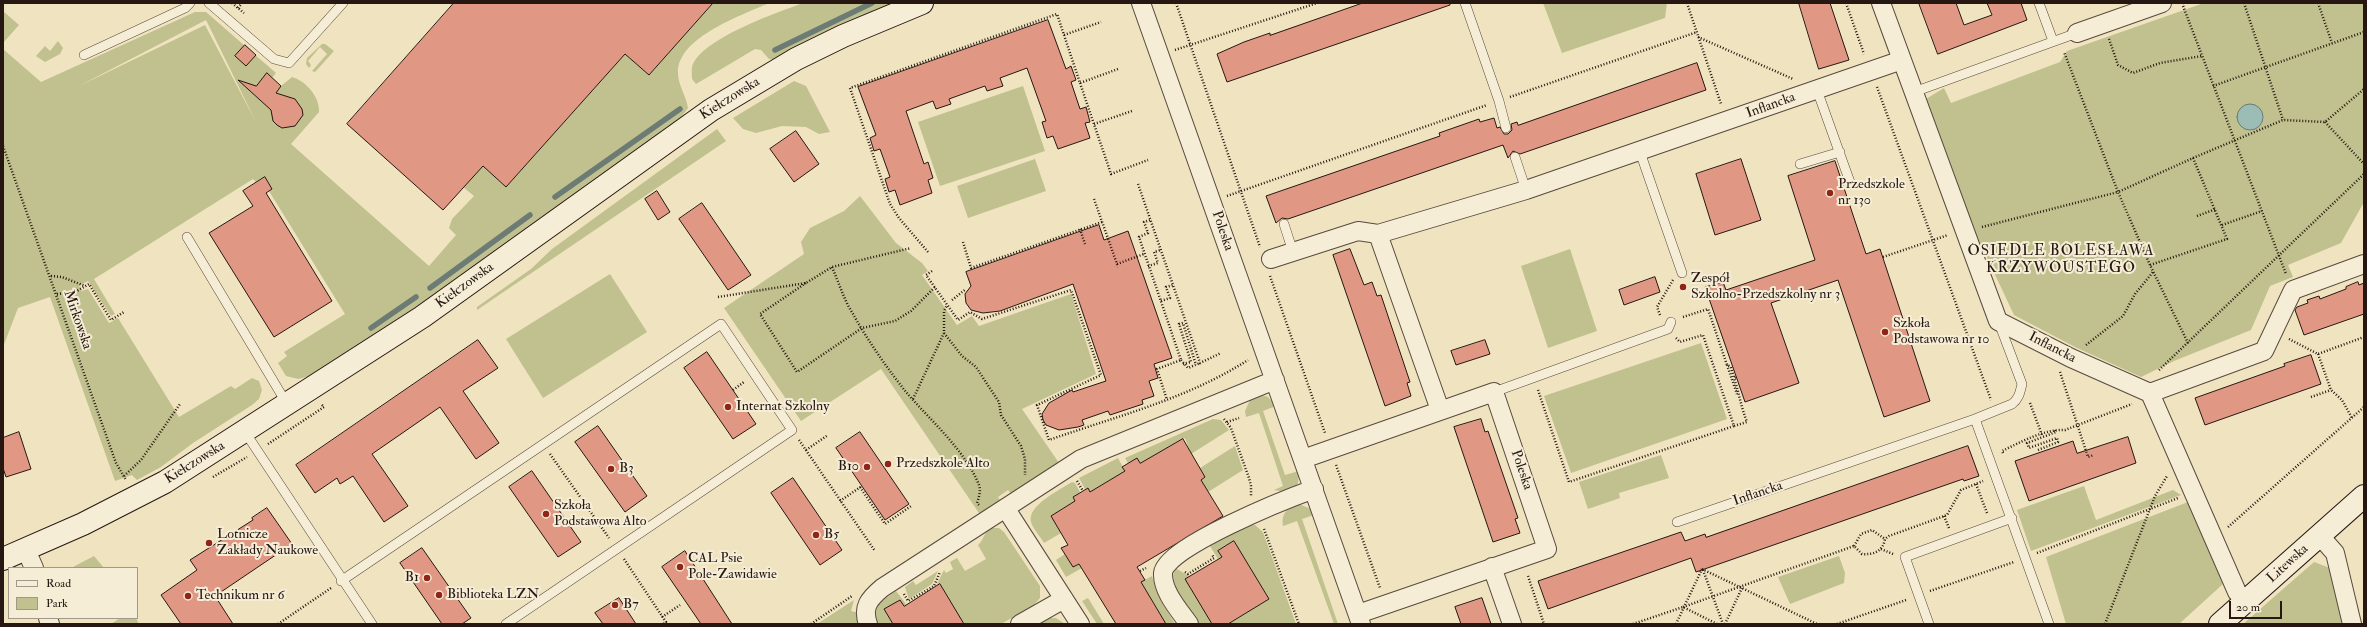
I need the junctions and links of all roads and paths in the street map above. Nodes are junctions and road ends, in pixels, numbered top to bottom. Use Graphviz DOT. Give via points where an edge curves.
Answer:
graph roads {
  1 [pos="190,3"];
  2 [pos="209,3"];
  3 [pos="242,3"];
  4 [pos="343,3"];
  5 [pos="922,3"];
  6 [pos="1141,3"];
  7 [pos="1176,3"];
  8 [pos="1317,3"];
  9 [pos="1466,3"];
  10 [pos="1687,3"];
  11 [pos="1846,3"];
  12 [pos="1881,3"];
  13 [pos="2039,3"];
  14 [pos="2162,3"];
  15 [pos="2244,3"];
  16 [pos="2318,3"];
  17 [pos="2184,5"];
  18 [pos="238,8"];
  19 [pos="1101,22"];
  20 [pos="1697,32"];
  21 [pos="2364,32"];
  22 [pos="2077,33"];
  23 [pos="2107,33"];
  24 [pos="1064,35"];
  25 [pos="1698,37"];
  26 [pos="2053,42"];
  27 [pos="2332,43"];
  28 [pos="1190,45"];
  29 [pos="2063,49"];
  30 [pos="84,55"];
  31 [pos="1159,55"];
  32 [pos="2202,56"];
  33 [pos="1902,60"];
  34 [pos="2265,67"];
  35 [pos="1118,69"];
  36 [pos="1871,71"];
  37 [pos="1080,83"];
  38 [pos="2213,86"];
  39 [pos="2364,89"];
  40 [pos="1817,90"];
  41 [pos="1914,92"];
  42 [pos="1499,101"];
  43 [pos="1132,111"];
  44 [pos="2283,120"];
  45 [pos="1726,122"];
  46 [pos="2325,122"];
  47 [pos="1094,124"];
  48 [pos="1506,128"];
  49 [pos="2234,140"];
  50 [pos="3,146"];
  51 [pos="1640,152"];
  52 [pos="1840,152"];
  53 [pos="1515,157"];
  54 [pos="2193,158"];
  55 [pos="1148,160"];
  56 [pos="1800,164"];
  57 [pos="2364,164"];
  58 [pos="2364,174"];
  59 [pos="1138,184"];
  60 [pos="1851,185"];
  61 [pos="1526,190"];
  62 [pos="1240,192"];
  63 [pos="2118,192"];
  64 [pos="1094,199"];
  65 [pos="1212,201"];
  66 [pos="2216,209"];
  67 [pos="2262,211"];
  68 [pos="2197,216"];
  69 [pos="1150,220"];
  70 [pos="1102,222"];
  71 [pos="1284,224"];
  72 [pos="2222,225"];
  73 [pos="1080,229"];
  74 [pos="1974,229"];
  75 [pos="1952,233"];
  76 [pos="1378,234"];
  77 [pos="187,236"];
  78 [pos="1933,240"];
  79 [pos="963,242"];
  80 [pos="1085,244"];
  81 [pos="911,248"];
  82 [pos="1161,250"];
  83 [pos="928,252"];
  84 [pos="1294,252"];
  85 [pos="1144,254"];
  86 [pos="2279,255"];
  87 [pos="1883,257"];
  88 [pos="1267,261"];
  89 [pos="2364,264"];
  90 [pos="2150,265"];
  91 [pos="1148,266"];
  92 [pos="832,267"];
  93 [pos="932,271"];
  94 [pos="2153,272"];
  95 [pos="1682,273"];
  96 [pos="51,276"];
  97 [pos="806,283"];
  98 [pos="1173,285"];
  99 [pos="85,286"];
  100 [pos="935,287"];
  101 [pos="966,289"];
  102 [pos="2292,290"];
  103 [pos="57,294"];
  104 [pos="718,298"];
  105 [pos="952,300"];
  106 [pos="1161,301"];
  107 [pos="947,306"];
  108 [pos="124,312"];
  109 [pos="1683,317"];
  110 [pos="1998,320"];
  111 [pos="1668,327"];
  112 [pos="862,328"];
  113 [pos="2273,332"];
  114 [pos="944,333"];
  115 [pos="2364,338"];
  116 [pos="2188,343"];
  117 [pos="1264,350"];
  118 [pos="1221,354"];
  119 [pos="2318,354"];
  120 [pos="2071,358"];
  121 [pos="1181,360"];
  122 [pos="1183,364"];
  123 [pos="1200,364"];
  124 [pos="1727,364"];
  125 [pos="1196,365"];
  126 [pos="1534,377"];
  127 [pos="1275,380"];
  128 [pos="2022,384"];
  129 [pos="2331,390"];
  130 [pos="2147,391"];
  131 [pos="1494,392"];
  132 [pos="1737,395"];
  133 [pos="2310,397"];
  134 [pos="913,400"];
  135 [pos="1167,400"];
  136 [pos="180,404"];
  137 [pos="288,405"];
  138 [pos="324,407"];
  139 [pos="2364,407"];
  140 [pos="1440,410"];
  141 [pos="1996,411"];
  142 [pos="1238,418"];
  143 [pos="2352,418"];
  144 [pos="1223,419"];
  145 [pos="1975,419"];
  146 [pos="1227,422"];
  147 [pos="2077,425"];
  148 [pos="1734,426"];
  149 [pos="2055,429"];
  150 [pos="792,430"];
  151 [pos="245,432"];
  152 [pos="828,435"];
  153 [pos="2042,435"];
  154 [pos="543,444"];
  155 [pos="262,448"];
  156 [pos="1330,449"];
  157 [pos="806,450"];
  158 [pos="2038,450"];
  159 [pos="2094,455"];
  160 [pos="2005,458"];
  161 [pos="1303,459"];
  162 [pos="2177,459"];
  163 [pos="124,476"];
  164 [pos="1996,477"];
  165 [pos="1074,478"];
  166 [pos="1976,484"];
  167 [pos="1314,489"];
  168 [pos="1083,491"];
  169 [pos="1027,495"];
  170 [pos="2364,496"];
  171 [pos="136,498"];
  172 [pos="840,501"];
  173 [pos="1249,501"];
  174 [pos="911,506"];
  175 [pos="1006,509"];
  176 [pos="2012,518"];
  177 [pos="988,520"];
  178 [pos="1677,522"];
  179 [pos="1262,525"];
  180 [pos="1991,525"];
  181 [pos="2319,535"];
  182 [pos="1885,539"];
  183 [pos="2214,540"];
  184 [pos="1854,546"];
  185 [pos="617,549"];
  186 [pos="875,551"];
  187 [pos="3,559"];
  188 [pos="30,559"];
  189 [pos="1492,568"];
  190 [pos="1702,569"];
  191 [pos="1528,576"];
  192 [pos="341,581"];
  193 [pos="1742,587"];
  194 [pos="1713,596"];
  195 [pos="870,599"];
  196 [pos="1064,599"];
  197 [pos="2245,601"];
  198 [pos="1386,604"];
  199 [pos="680,605"];
  200 [pos="1683,607"];
  201 [pos="662,617"];
  202 [pos="1360,619"];
  203 [pos="278,624"];
  204 [pos="372,624"];
  205 [pos="506,624"];
  206 [pos="663,624"];
  207 [pos="811,624"];
  208 [pos="868,624"];
  209 [pos="1020,624"];
  210 [pos="1080,624"];
  211 [pos="1189,624"];
  212 [pos="1299,624"];
  213 [pos="1512,624"];
  214 [pos="1544,624"];
  215 [pos="1633,624"];
  216 [pos="1676,624"];
  217 [pos="1717,624"];
  218 [pos="1724,624"];
  219 [pos="1817,624"];
  220 [pos="1929,624"];
  221 [pos="2049,624"];
  222 [pos="2105,624"];
  223 [pos="2220,624"];
  224 [pos="2352,624"];
  1 -- 30 [label="lane" via="185,8"];
  2 -- 4 [label="lane" via="274,59 289,63"];
  3 -- 18 [label="path"];
  5 -- 137 [label="street, Kiełczowska" via="796,59 711,110 422,317"];
  6 -- 31 [label="street, Poleska"];
  7 -- 28 [label="path"];
  8 -- 28 [label="path"];
  9 -- 42 [label="lane"];
  10 -- 20 [label="path"];
  11 -- 36 [label="path"];
  12 -- 33 [label="street"];
  13 -- 26 [label="lane"];
  14 -- 22 [label="street"];
  15 -- 34 [label="path"];
  16 -- 27 [label="path"];
  17 -- 32 [label="path"];
  19 -- 24 [label="path"];
  20 -- 25 [label="path"];
  20 -- 42 [label="path"];
  21 -- 27 [label="path"];
  22 -- 26 [label="lane"];
  23 -- 32 [label="path" via="2118,66 2133,73 2160,63"];
  24 -- 37 [label="path"];
  24 -- 83 [label="path" via="1057,14 850,88 890,204"];
  25 -- 40 [label="path"];
  25 -- 45 [label="path"];
  26 -- 41 [label="lane"];
  27 -- 34 [label="path"];
  28 -- 31 [label="path"];
  28 -- 62 [label="path"];
  29 -- 63 [label="path"];
  31 -- 65 [label="street, Poleska"];
  32 -- 38 [label="path"];
  33 -- 36 [label="street, Inflancka"];
  33 -- 41 [label="street"];
  34 -- 38 [label="path"];
  34 -- 44 [label="path"];
  35 -- 37 [label="path"];
  36 -- 40 [label="street, Inflancka"];
  36 -- 78 [label="path"];
  37 -- 47 [label="path"];
  38 -- 49 [label="path"];
  39 -- 46 [label="path"];
  40 -- 45 [label="street, Inflancka"];
  40 -- 52 [label="lane"];
  41 -- 110 [label="street"];
  42 -- 48 [label="lane"];
  42 -- 62 [label="path"];
  43 -- 47 [label="path"];
  44 -- 46 [label="path"];
  44 -- 49 [label="path"];
  45 -- 51 [label="street, Inflancka"];
  46 -- 57 [label="path"];
  47 -- 55 [label="path" via="1111,174"];
  49 -- 54 [label="path"];
  49 -- 67 [label="path"];
  50 -- 96 [label="path, Mirkowska"];
  51 -- 61 [label="street"];
  51 -- 95 [label="lane"];
  52 -- 56 [label="lane"];
  52 -- 60 [label="lane"];
  53 -- 61 [label="lane"];
  54 -- 63 [label="path"];
  54 -- 66 [label="path"];
  58 -- 86 [label="path"];
  59 -- 69 [label="path"];
  61 -- 76 [label="street"];
  62 -- 65 [label="path"];
  62 -- 88 [label="path"];
  63 -- 74 [label="path"];
  63 -- 90 [label="path"];
  64 -- 70 [label="path"];
  65 -- 117 [label="street, Poleska"];
  66 -- 68 [label="path"];
  66 -- 72 [label="path"];
  67 -- 72 [label="path"];
  67 -- 86 [label="path"];
  69 -- 82 [label="path"];
  69 -- 85 [label="path" via="1144,222 1148,233 1139,237"];
  70 -- 73 [label="path"];
  70 -- 85 [label="path" via="1117,265"];
  71 -- 84 [label="lane"];
  72 -- 90 [label="path" via="2227,239"];
  73 -- 79 [label="path" via="971,268"];
  73 -- 80 [label="path"];
  75 -- 78 [label="path"];
  76 -- 84 [label="street" via="1358,230"];
  76 -- 140 [label="street"];
  77 -- 137 [label="lane"];
  78 -- 87 [label="path"];
  78 -- 141 [label="path"];
  81 -- 92 [label="path"];
  82 -- 91 [label="path" via="1154,252 1158,263"];
  82 -- 98 [label="path"];
  84 -- 88 [label="street"];
  85 -- 91 [label="path"];
  86 -- 102 [label="path"];
  86 -- 116 [label="path"];
  88 -- 156 [label="path"];
  89 -- 102 [label="street"];
  90 -- 94 [label="path"];
  91 -- 106 [label="path"];
  92 -- 97 [label="path"];
  92 -- 112 [label="path" via="852,314"];
  93 -- 100 [label="path" via="926,275"];
  94 -- 116 [label="path"];
  94 -- 120 [label="path" via="2135,294 2123,316"];
  95 -- 111 [label="path" via="1676,276 1657,307"];
  96 -- 99 [label="path" via="62,277"];
  96 -- 103 [label="path, Mirkowska"];
  97 -- 104 [label="path"];
  97 -- 112 [label="path" via="760,314 797,372"];
  98 -- 106 [label="path" via="1166,287 1170,298"];
  98 -- 123 [label="path"];
  99 -- 103 [label="path" via="75,292"];
  99 -- 108 [label="path" via="89,284 110,320"];
  100 -- 107 [label="path"];
  100 -- 112 [label="path" via="911,311 895,321"];
  101 -- 105 [label="path"];
  102 -- 113 [label="street"];
  103 -- 163 [label="path, Mirkowska" via="116,463"];
  106 -- 121 [label="path"];
  107 -- 114 [label="path" via="944,311"];
  107 -- 135 [label="path" via="958,320 970,312 982,319 1071,290 1101,375 1037,404 1049,440"];
  109 -- 124 [label="path" via="1708,309"];
  110 -- 120 [label="street, Inflancka"];
  110 -- 128 [label="lane"];
  111 -- 126 [label="lane"];
  111 -- 148 [label="path" via="1680,342 1703,335"];
  112 -- 134 [label="path"];
  113 -- 119 [label="path"];
  113 -- 130 [label="street" via="2264,351"];
  114 -- 134 [label="path"];
  114 -- 169 [label="path" via="962,356 976,367 1000,402 1004,421 1021,446"];
  115 -- 119 [label="path"];
  116 -- 130 [label="path" via="2148,379"];
  117 -- 127 [label="street, Poleska"];
  117 -- 135 [label="path" via="1218,379"];
  118 -- 123 [label="path"];
  119 -- 129 [label="path"];
  120 -- 130 [label="street, Inflancka"];
  120 -- 147 [label="path" via="2059,369"];
  121 -- 122 [label="path"];
  121 -- 135 [label="path" via="1157,368"];
  122 -- 125 [label="path" via="1188,368"];
  122 -- 125 [label="path" via="1191,362 1179,324 1183,323"];
  123 -- 125 [label="path"];
  124 -- 132 [label="path"];
  124 -- 132 [label="path" via="1735,378"];
  126 -- 131 [label="lane"];
  126 -- 148 [label="path" via="1569,482"];
  127 -- 161 [label="street, Poleska"];
  127 -- 169 [label="street" via="1081,459"];
  128 -- 141 [label="lane, Inflancka" via="2016,400"];
  128 -- 153 [label="path"];
  129 -- 133 [label="path"];
  129 -- 143 [label="path" via="2342,400"];
  130 -- 147 [label="path" via="2137,402"];
  130 -- 162 [label="street"];
  131 -- 140 [label="street"];
  131 -- 189 [label="street, Poleska" via="1547,549"];
  132 -- 148 [label="path" via="1747,422"];
  134 -- 177 [label="path" via="936,424 965,463 979,486 977,503"];
  136 -- 163 [label="path" via="141,460"];
  137 -- 151 [label="street, Kiełczowska"];
  138 -- 155 [label="path"];
  139 -- 143 [label="path"];
  140 -- 156 [label="street"];
  141 -- 145 [label="lane, Inflancka"];
  142 -- 146 [label="path"];
  143 -- 183 [label="path"];
  144 -- 146 [label="path"];
  145 -- 164 [label="lane"];
  145 -- 178 [label="lane, Inflancka"];
  146 -- 173 [label="path" via="1252,486"];
  147 -- 149 [label="path" via="2065,430"];
  147 -- 159 [label="path" via="2088,457"];
  149 -- 153 [label="path"];
  149 -- 158 [label="path" via="2056,432 2027,442 2029,448 2057,438 2058,442"];
  150 -- 154 [label="lane" via="721,324"];
  150 -- 157 [label="path"];
  150 -- 185 [label="lane"];
  151 -- 171 [label="street, Kiełczowska"];
  151 -- 192 [label="lane"];
  152 -- 157 [label="path"];
  153 -- 160 [label="path" via="2002,451"];
  154 -- 185 [label="path"];
  154 -- 192 [label="lane"];
  156 -- 161 [label="street"];
  156 -- 198 [label="path"];
  157 -- 172 [label="path"];
  161 -- 167 [label="street, Poleska"];
  162 -- 183 [label="street"];
  162 -- 222 [label="path" via="2155,496"];
  163 -- 171 [label="path, Mirkowska"];
  164 -- 166 [label="path"];
  164 -- 176 [label="lane"];
  165 -- 168 [label="path"];
  166 -- 180 [label="path"];
  166 -- 182 [label="path" via="1961,490 1947,515"];
  167 -- 202 [label="street, Poleska"];
  167 -- 211 [label="street" via="1269,505 1210,535 1171,559 1163,571 1164,584"];
  169 -- 175 [label="street"];
  170 -- 181 [label="street, Litewska"];
  171 -- 188 [label="street, Kiełczowska"];
  172 -- 174 [label="path" via="861,486 885,524"];
  172 -- 186 [label="path"];
  175 -- 177 [label="street"];
  175 -- 196 [label="street"];
  176 -- 180 [label="lane"];
  176 -- 221 [label="lane"];
  177 -- 195 [label="street" via="882,588"];
  179 -- 212 [label="path"];
  180 -- 220 [label="lane" via="1905,556"];
  181 -- 197 [label="street, Litewska"];
  181 -- 224 [label="street, Litewska" via="2335,553"];
  182 -- 184 [label="path" via="1872,530 1861,534"];
  182 -- 184 [label="path" via="1884,546 1870,555 1862,554"];
  183 -- 197 [label="street" via="2236,592"];
  184 -- 193 [label="path"];
  185 -- 201 [label="path"];
  185 -- 205 [label="lane"];
  187 -- 188 [label="street, Kiełczowska"];
  189 -- 198 [label="street, Poleska"];
  189 -- 213 [label="street"];
  190 -- 193 [label="path"];
  190 -- 194 [label="path"];
  190 -- 200 [label="path"];
  191 -- 214 [label="path"];
  192 -- 203 [label="path"];
  192 -- 204 [label="lane"];
  193 -- 194 [label="path"];
  193 -- 218 [label="path"];
  193 -- 219 [label="path"];
  194 -- 200 [label="path"];
  194 -- 218 [label="path"];
  195 -- 207 [label="path" via="859,591"];
  195 -- 208 [label="street" via="865,616"];
  196 -- 209 [label="street"];
  196 -- 210 [label="street"];
  197 -- 223 [label="street, Litewska"];
  198 -- 202 [label="street, Poleska"];
  199 -- 201 [label="path"];
  200 -- 215 [label="path"];
  200 -- 216 [label="path"];
  200 -- 217 [label="path"];
  201 -- 206 [label="path" via="666,622"];
}
